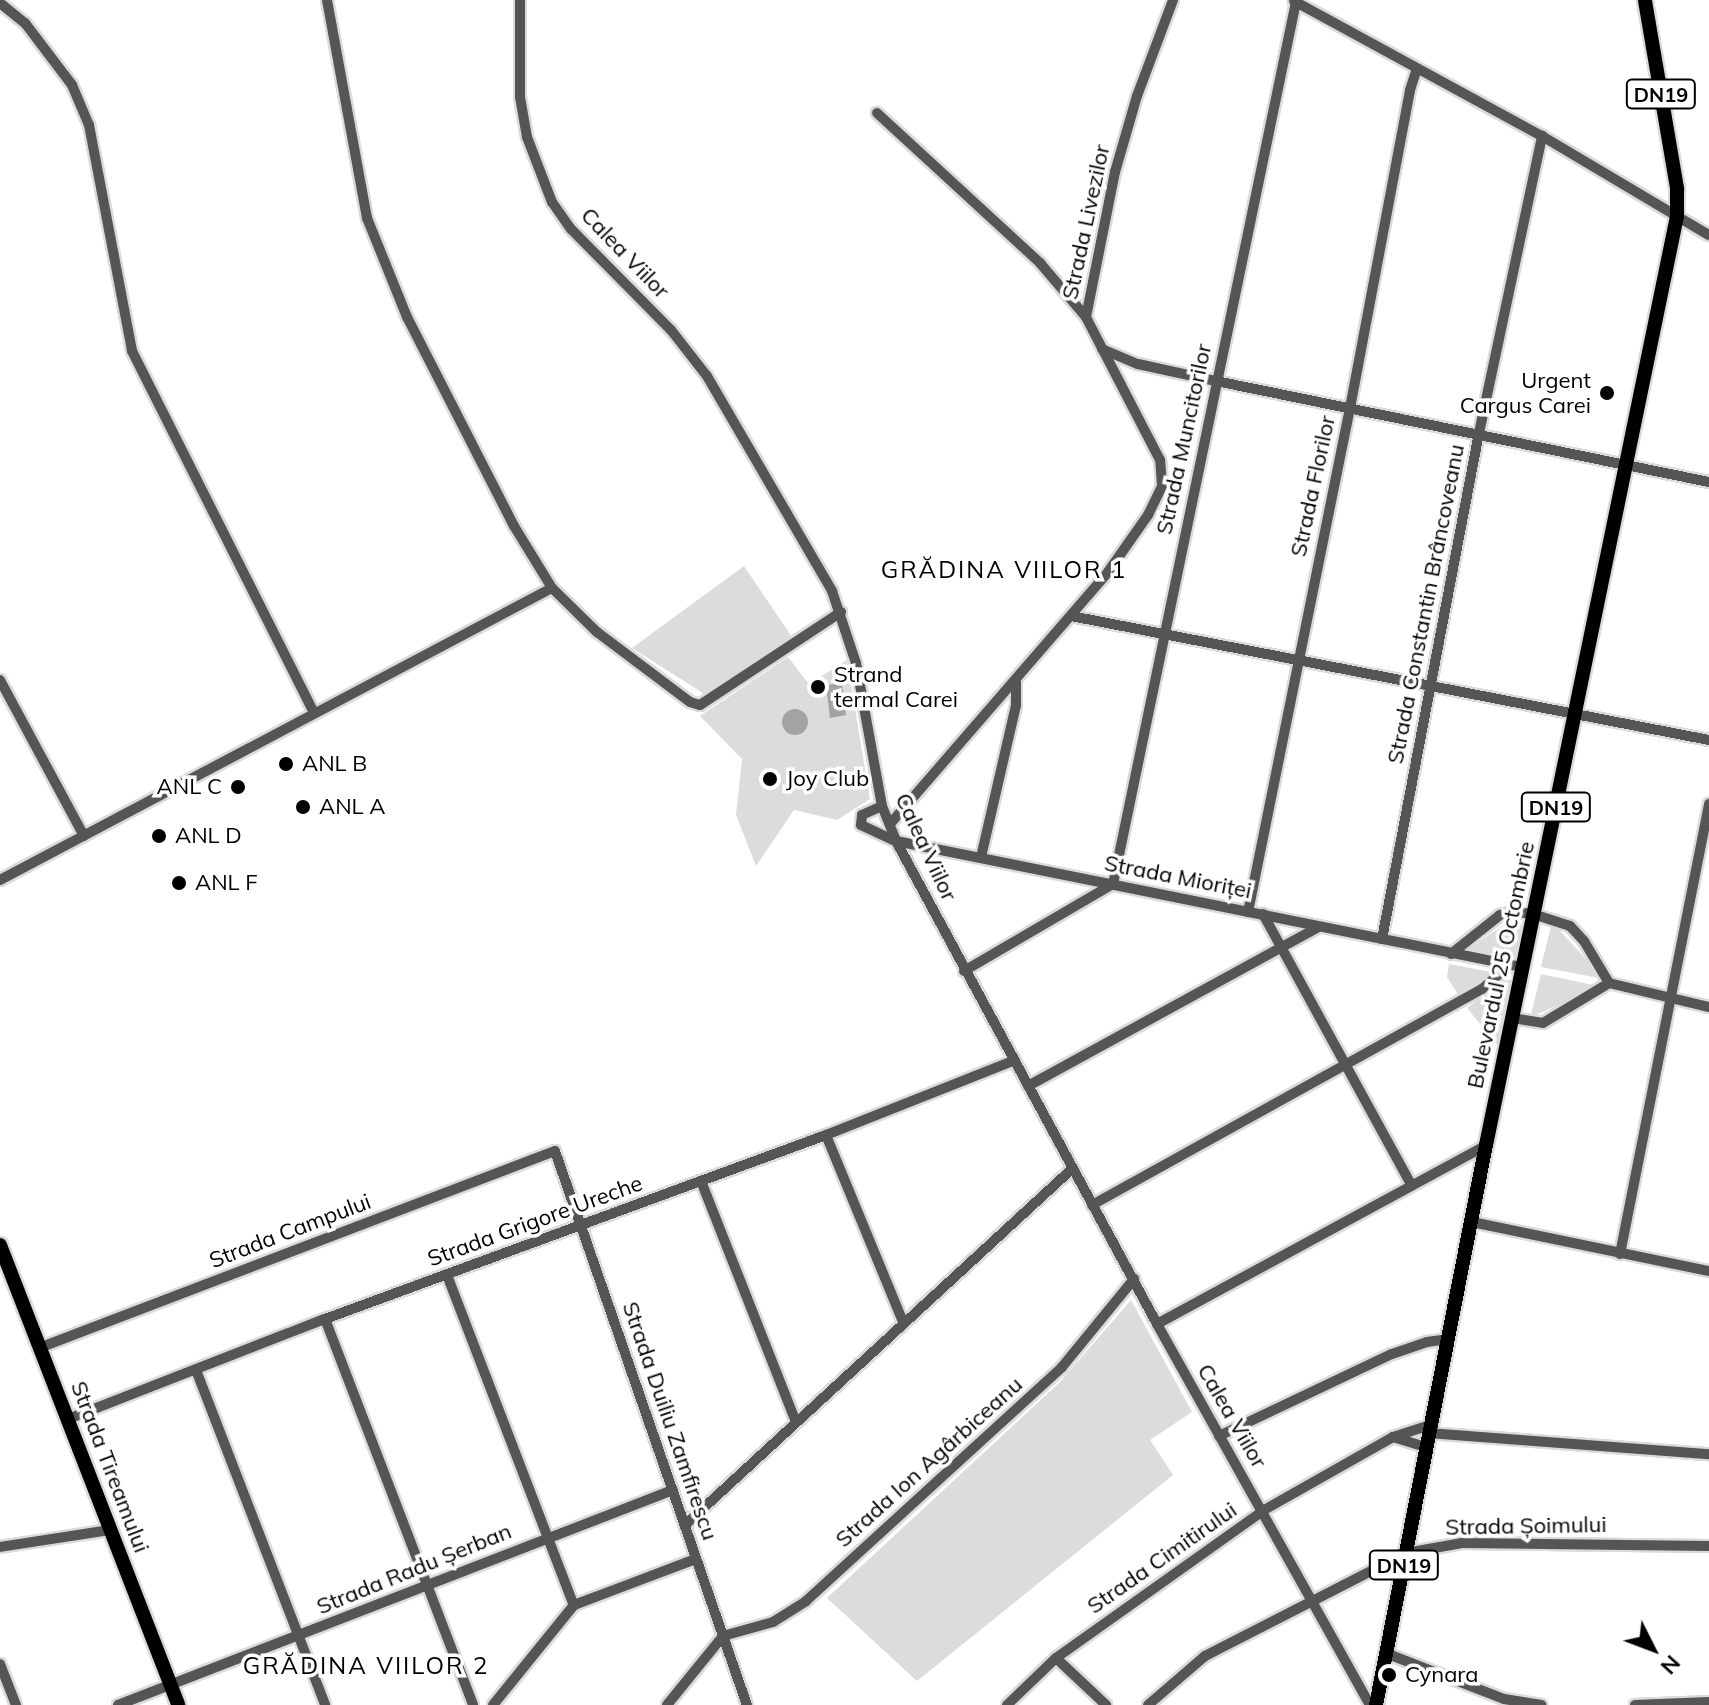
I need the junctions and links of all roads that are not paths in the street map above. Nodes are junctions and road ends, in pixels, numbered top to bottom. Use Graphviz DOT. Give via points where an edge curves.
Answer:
graph roads {
  1 [pos="327,0"];
  2 [pos="520,0"];
  3 [pos="1173,0"];
  4 [pos="1645,0"];
  5 [pos="1294,1"];
  6 [pos="0,3"];
  7 [pos="1417,69"];
  8 [pos="877,113"];
  9 [pos="1542,136"];
  10 [pos="1677,216"];
  11 [pos="1709,235"];
  12 [pos="1086,317"];
  13 [pos="1102,349"];
  14 [pos="1138,364"];
  15 [pos="1119,381"];
  16 [pos="1216,381"];
  17 [pos="1350,408"];
  18 [pos="1479,433"];
  19 [pos="1626,464"];
  20 [pos="1709,482"];
  21 [pos="552,588"];
  22 [pos="841,612"];
  23 [pos="1071,616"];
  24 [pos="1165,632"];
  25 [pos="1297,658"];
  26 [pos="0,680"];
  27 [pos="1016,682"];
  28 [pos="1431,685"];
  29 [pos="314,713"];
  30 [pos="1576,715"];
  31 [pos="1709,740"];
  32 [pos="1709,804"];
  33 [pos="882,806"];
  34 [pos="890,824"];
  35 [pos="84,836"];
  36 [pos="896,841"];
  37 [pos="981,857"];
  38 [pos="0,880"];
  39 [pos="1113,884"];
  40 [pos="1248,912"];
  41 [pos="1263,914"];
  42 [pos="1533,914"];
  43 [pos="1318,927"];
  44 [pos="1382,939"];
  45 [pos="1280,947"];
  46 [pos="1451,954"];
  47 [pos="1515,967"];
  48 [pos="964,971"];
  49 [pos="1609,983"];
  50 [pos="1670,999"];
  51 [pos="1709,1007"];
  52 [pos="1512,1018"];
  53 [pos="1015,1060"];
  54 [pos="1345,1067"];
  55 [pos="1028,1086"];
  56 [pos="826,1135"];
  57 [pos="1486,1145"];
  58 [pos="555,1151"];
  59 [pos="1073,1168"];
  60 [pos="701,1181"];
  61 [pos="1410,1183"];
  62 [pos="1092,1205"];
  63 [pos="1472,1222"];
  64 [pos="581,1226"];
  65 [pos="0,1245"];
  66 [pos="1620,1254"];
  67 [pos="1709,1271"];
  68 [pos="447,1275"];
  69 [pos="1134,1279"];
  70 [pos="325,1319"];
  71 [pos="903,1322"];
  72 [pos="1157,1324"];
  73 [pos="1448,1339"];
  74 [pos="39,1348"];
  75 [pos="196,1370"];
  76 [pos="68,1419"];
  77 [pos="795,1420"];
  78 [pos="1428,1435"];
  79 [pos="1219,1436"];
  80 [pos="1393,1437"];
  81 [pos="1709,1454"];
  82 [pos="673,1490"];
  83 [pos="1264,1510"];
  84 [pos="685,1525"];
  85 [pos="110,1530"];
  86 [pos="550,1537"];
  87 [pos="1709,1546"];
  88 [pos="0,1547"];
  89 [pos="1406,1553"];
  90 [pos="696,1559"];
  91 [pos="425,1587"];
  92 [pos="1312,1599"];
  93 [pos="574,1605"];
  94 [pos="723,1636"];
  95 [pos="298,1637"];
  96 [pos="1388,1654"];
  97 [pos="1056,1658"];
  98 [pos="0,1664"];
  99 [pos="170,1683"];
  100 [pos="1709,1702"];
  101 [pos="16,1705"];
  102 [pos="118,1705"];
  103 [pos="178,1705"];
  104 [pos="325,1705"];
  105 [pos="473,1705"];
  106 [pos="493,1705"];
  107 [pos="667,1705"];
  108 [pos="747,1705"];
  109 [pos="1007,1705"];
  110 [pos="1106,1705"];
  111 [pos="1148,1705"];
  112 [pos="1373,1705"];
  113 [pos="1542,1705"];
  114 [pos="1635,1705"];
  1 -- 21 [label="street" via="367,218 407,317 514,526"];
  2 -- 22 [label="street, Calea Viilor" via="520,97 527,137 552,202 707,376"];
  3 -- 12 [label="street, Strada Livezilor" via="1115,172"];
  4 -- 10 [label="main road, Bulevardul 25 Octombrie / DN19" via="1677,188"];
  5 -- 7 [label="street"];
  5 -- 16 [label="street, Strada Muncitorilor"];
  6 -- 29 [label="street" via="25,23 72,85 89,125 132,351"];
  7 -- 9 [label="street"];
  7 -- 17 [label="street, Strada Florilor"];
  8 -- 12 [label="street" via="1040,263"];
  9 -- 10 [label="street"];
  9 -- 18 [label="street, Strada Constantin Brâncoveanu"];
  10 -- 11 [label="street"];
  10 -- 19 [label="main road, Bulevardul 25 Octombrie / DN19"];
  12 -- 13 [label="street, Strada Livezilor"];
  13 -- 14 [label="street"];
  13 -- 15 [label="street, Strada Livezilor"];
  14 -- 15 [label="street"];
  14 -- 16 [label="street"];
  15 -- 23 [label="street, Strada Livezilor" via="1160,460 1162,486 1148,515"];
  16 -- 17 [label="street"];
  16 -- 24 [label="street, Strada Muncitorilor"];
  17 -- 18 [label="street"];
  17 -- 25 [label="street, Strada Florilor"];
  18 -- 19 [label="street"];
  18 -- 28 [label="street, Strada Constantin Brâncoveanu"];
  19 -- 20 [label="street"];
  19 -- 30 [label="main road, Bulevardul 25 Octombrie / DN19"];
  21 -- 22 [label="street" via="597,632 700,705"];
  21 -- 29 [label="street"];
  22 -- 33 [label="street, Calea Viilor" via="856,663"];
  23 -- 24 [label="street"];
  23 -- 27 [label="street, Strada Livezilor"];
  24 -- 25 [label="street"];
  24 -- 39 [label="street, Strada Muncitorilor"];
  25 -- 28 [label="street"];
  25 -- 40 [label="street, Strada Florilor"];
  26 -- 35 [label="street"];
  27 -- 34 [label="street, Strada Livezilor"];
  27 -- 37 [label="street" via="1016,705"];
  28 -- 30 [label="street"];
  28 -- 44 [label="street, Strada Constantin Brâncoveanu"];
  29 -- 35 [label="street"];
  30 -- 31 [label="street"];
  30 -- 42 [label="main road, Bulevardul 25 Octombrie / DN19"];
  32 -- 50 [label="street"];
  33 -- 34 [label="street, Calea Viilor"];
  33 -- 36 [label="street, Strada Mioriței" via="862,815 861,825"];
  34 -- 36 [label="street, Calea Viilor"];
  35 -- 38 [label="street"];
  36 -- 37 [label="street, Strada Mioriței"];
  36 -- 48 [label="street, Calea Viilor"];
  37 -- 39 [label="street, Strada Mioriței"];
  39 -- 40 [label="street, Strada Mioriței"];
  39 -- 48 [label="street"];
  40 -- 41 [label="street, Strada Mioriței"];
  41 -- 43 [label="street, Strada Mioriței"];
  41 -- 45 [label="street"];
  42 -- 46 [label="street" via="1500,915"];
  42 -- 47 [label="main road, Bulevardul 25 Octombrie / DN19"];
  42 -- 49 [label="street" via="1570,926"];
  43 -- 44 [label="street, Strada Mioriței"];
  43 -- 45 [label="street"];
  44 -- 46 [label="street, Strada Mioriței"];
  45 -- 54 [label="street"];
  45 -- 55 [label="street"];
  46 -- 47 [label="street, Strada Mioriței"];
  47 -- 52 [label="main road, Bulevardul 25 Octombrie / DN19"];
  47 -- 54 [label="street"];
  48 -- 53 [label="street, Calea Viilor"];
  49 -- 50 [label="street"];
  49 -- 52 [label="street" via="1543,1023"];
  50 -- 51 [label="street"];
  50 -- 66 [label="street"];
  52 -- 57 [label="main road, Bulevardul 25 Octombrie / DN19"];
  53 -- 55 [label="street, Calea Viilor"];
  53 -- 56 [label="street, Strada Grigore Ureche"];
  54 -- 61 [label="street"];
  54 -- 62 [label="street"];
  55 -- 59 [label="street, Calea Viilor"];
  56 -- 60 [label="street, Strada Grigore Ureche"];
  56 -- 71 [label="street"];
  57 -- 61 [label="street"];
  57 -- 63 [label="main road, Bulevardul 25 Octombrie / DN19"];
  58 -- 64 [label="street, Strada Duiliu Zamfirescu"];
  58 -- 74 [label="street, Strada Campului"];
  59 -- 62 [label="street, Calea Viilor"];
  59 -- 71 [label="street"];
  60 -- 64 [label="street, Strada Grigore Ureche"];
  60 -- 77 [label="street"];
  61 -- 72 [label="street"];
  62 -- 69 [label="street, Calea Viilor"];
  63 -- 66 [label="street"];
  63 -- 73 [label="main road, Bulevardul 25 Octombrie / DN19"];
  64 -- 68 [label="street, Strada Grigore Ureche"];
  64 -- 82 [label="street, Strada Duiliu Zamfirescu"];
  65 -- 74 [label="main road, Strada Tireamului"];
  66 -- 67 [label="street"];
  68 -- 70 [label="street, Strada Grigore Ureche"];
  68 -- 86 [label="street"];
  69 -- 72 [label="street, Calea Viilor"];
  69 -- 94 [label="street, Strada Ion Agârbiceanu" via="1062,1367 806,1601 773,1622"];
  70 -- 75 [label="street, Strada Grigore Ureche"];
  70 -- 91 [label="street"];
  71 -- 77 [label="street"];
  72 -- 79 [label="street, Calea Viilor"];
  73 -- 78 [label="main road, Bulevardul 25 Octombrie / DN19"];
  73 -- 79 [label="street" via="1392,1354"];
  74 -- 76 [label="main road, Strada Tireamului"];
  75 -- 76 [label="street, Strada Grigore Ureche"];
  75 -- 95 [label="street"];
  76 -- 85 [label="main road, Strada Tireamului"];
  77 -- 84 [label="street"];
  78 -- 80 [label="street, Strada Cimitirului"];
  78 -- 80 [label="street"];
  78 -- 81 [label="street"];
  78 -- 89 [label="main road, Bulevardul 25 Octombrie / DN19"];
  79 -- 83 [label="street, Calea Viilor"];
  80 -- 83 [label="street, Strada Cimitirului"];
  82 -- 84 [label="street, Strada Duiliu Zamfirescu"];
  82 -- 86 [label="street, Strada Radu Șerban"];
  83 -- 92 [label="street, Calea Viilor"];
  83 -- 97 [label="street, Strada Cimitirului"];
  84 -- 90 [label="street, Strada Duiliu Zamfirescu"];
  85 -- 88 [label="street"];
  85 -- 99 [label="main road, Strada Tireamului"];
  86 -- 91 [label="street, Strada Radu Șerban"];
  86 -- 93 [label="street"];
  87 -- 89 [label="street, Strada Șoimului" via="1462,1543"];
  89 -- 92 [label="street, Strada Șoimului"];
  89 -- 96 [label="main road, Bulevardul 25 Octombrie / DN19"];
  90 -- 93 [label="street"];
  90 -- 94 [label="street, Strada Duiliu Zamfirescu"];
  91 -- 95 [label="street, Strada Radu Șerban"];
  91 -- 105 [label="street"];
  92 -- 111 [label="street, Strada Șoimului" via="1205,1656"];
  92 -- 112 [label="street, Calea Viilor"];
  93 -- 106 [label="street"];
  94 -- 107 [label="street"];
  94 -- 108 [label="street, Strada Duiliu Zamfirescu"];
  95 -- 99 [label="street, Strada Radu Șerban"];
  95 -- 104 [label="street"];
  96 -- 112 [label="main road, Bulevardul 25 Octombrie / DN19"];
  96 -- 113 [label="street" via="1504,1699"];
  97 -- 109 [label="street, Strada Cimitirului"];
  97 -- 110 [label="street"];
  98 -- 101 [label="street"];
  99 -- 102 [label="street, Strada Radu Șerban"];
  99 -- 103 [label="main road, Strada Tireamului"];
  100 -- 114 [label="street"];
}
